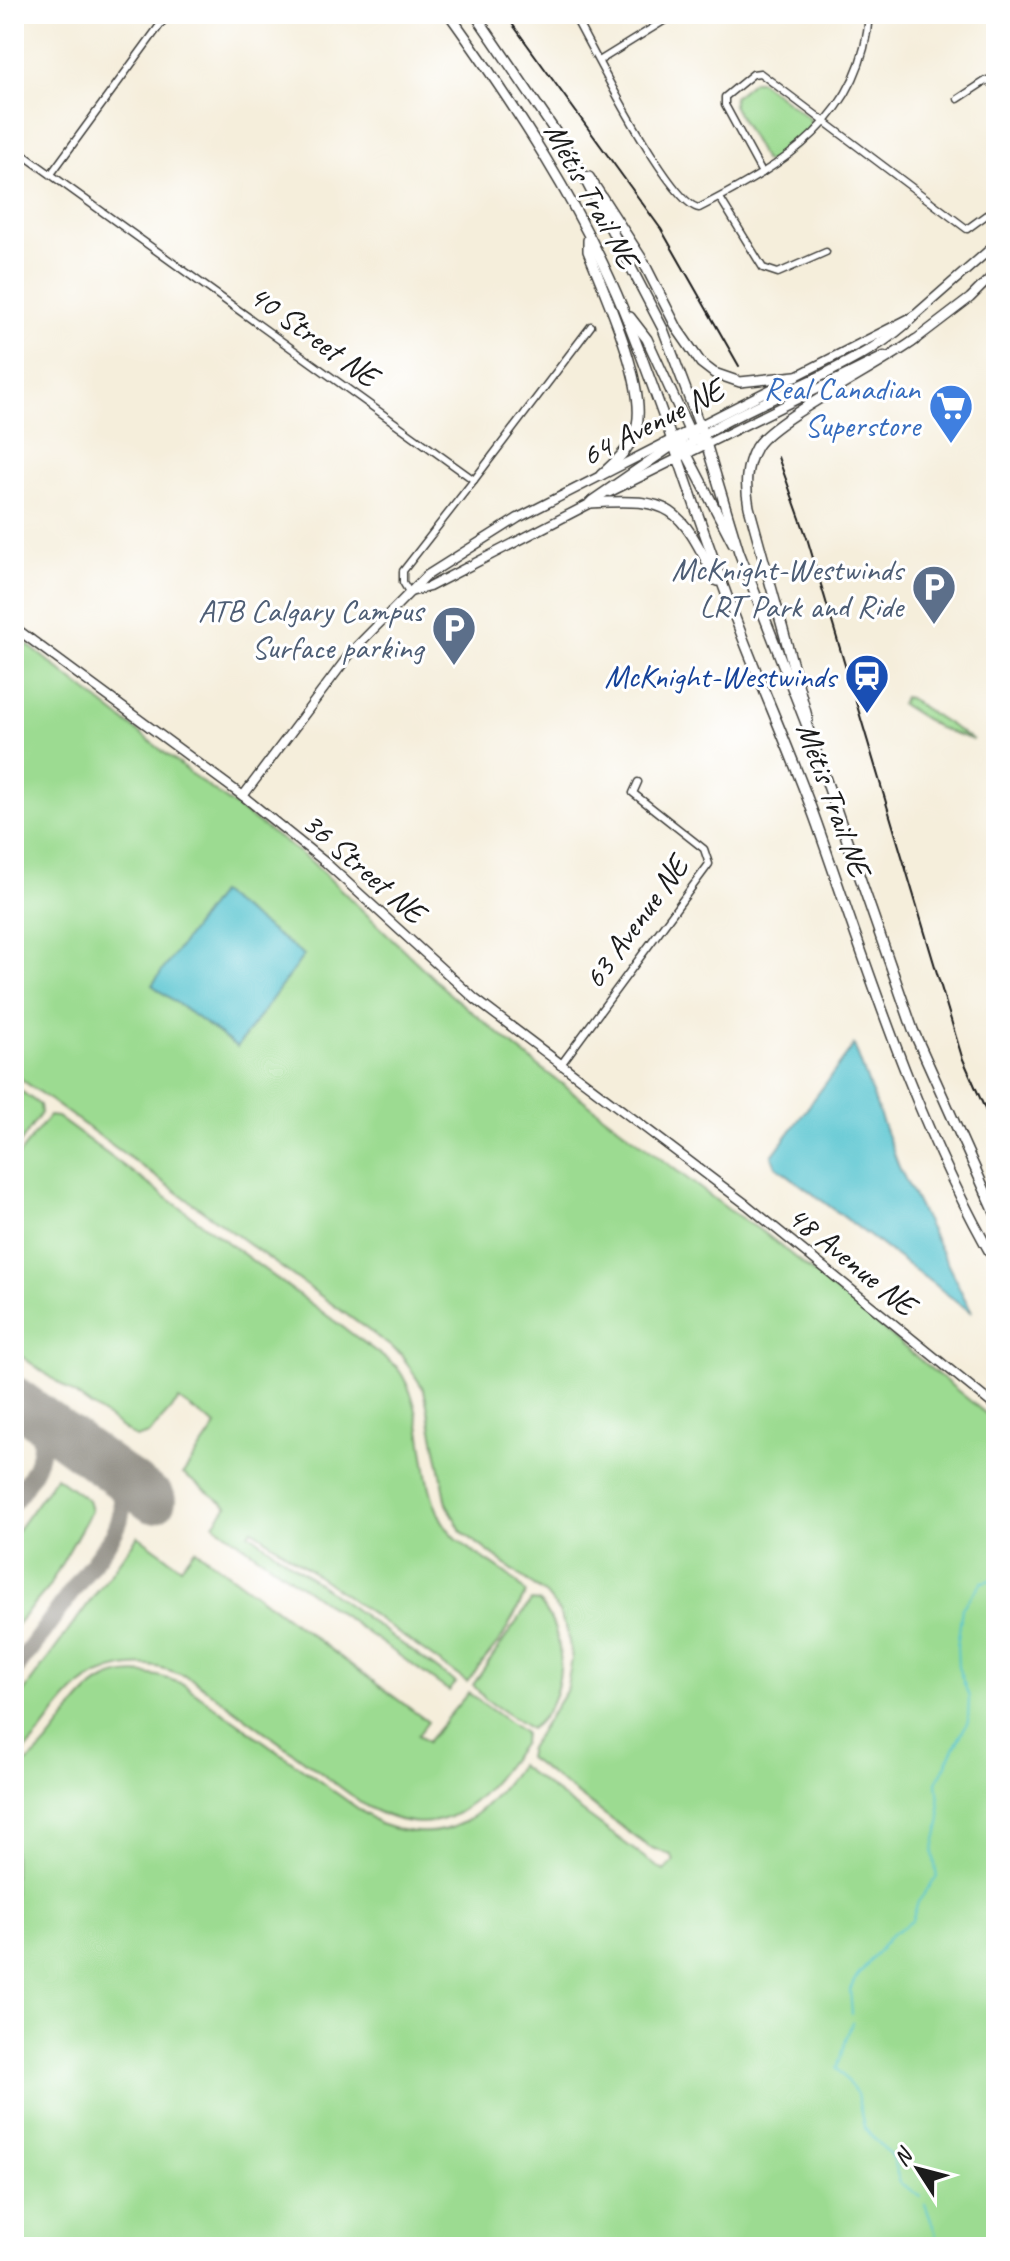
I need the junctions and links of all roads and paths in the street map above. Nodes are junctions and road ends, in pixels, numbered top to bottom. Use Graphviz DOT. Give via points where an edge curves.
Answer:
graph roads {
  1 [pos="151,14"];
  2 [pos="168,14"];
  3 [pos="449,14"];
  4 [pos="475,14"];
  5 [pos="573,14"];
  6 [pos="675,14"];
  7 [pos="869,14"];
  8 [pos="664,17"];
  9 [pos="162,22"];
  10 [pos="599,61"];
  11 [pos="996,86"];
  12 [pos="958,99"];
  13 [pos="824,122"];
  14 [pos="14,148"];
  15 [pos="576,162"];
  16 [pos="762,173"];
  17 [pos="51,174"];
  18 [pos="720,198"];
  19 [pos="996,208"];
  20 [pos="588,237"];
  21 [pos="996,244"];
  22 [pos="826,252"];
  23 [pos="996,272"];
  24 [pos="623,308"];
  25 [pos="914,316"];
  26 [pos="591,326"];
  27 [pos="915,340"];
  28 [pos="796,376"];
  29 [pos="699,424"];
  30 [pos="697,436"];
  31 [pos="679,447"];
  32 [pos="601,475"];
  33 [pos="474,480"];
  34 [pos="590,503"];
  35 [pos="739,552"];
  36 [pos="409,592"];
  37 [pos="731,608"];
  38 [pos="14,627"];
  39 [pos="809,731"];
  40 [pos="638,782"];
  41 [pos="243,796"];
  42 [pos="560,1066"];
  43 [pos="676,1152"];
  44 [pos="996,1215"];
  45 [pos="996,1263"];
  46 [pos="996,1407"];
  1 -- 9 [label="street"];
  2 -- 9 [label="street"];
  3 -- 20 [label="main road, Métis Trail NE" via="515,110"];
  4 -- 15 [label="main road, Métis Trail NE"];
  5 -- 10 [label="street"];
  6 -- 8 [label="street"];
  7 -- 13 [label="street" via="865,55 852,84"];
  8 -- 10 [label="street"];
  9 -- 17 [label="street"];
  10 -- 18 [label="street" via="659,169 689,204 699,208"];
  11 -- 12 [label="street" via="987,80"];
  13 -- 16 [label="street" via="793,155"];
  13 -- 16 [label="street" via="760,73 734,89 725,105"];
  13 -- 19 [label="street" via="967,229"];
  14 -- 17 [label="street, 40 Street NE"];
  15 -- 28 [label="main road" via="600,191 701,363 740,382"];
  15 -- 29 [label="main road, Métis Trail NE" via="663,329"];
  16 -- 18 [label="street"];
  17 -- 33 [label="street, 40 Street NE"];
  18 -- 22 [label="street" via="763,268 778,273"];
  20 -- 24 [label="main road, Métis Trail NE"];
  20 -- 32 [label="main road" via="588,251 622,338 637,399 633,438"];
  21 -- 25 [label="street, 64 Avenue NE"];
  23 -- 27 [label="street, 64 Avenue NE"];
  24 -- 30 [label="main road, Métis Trail NE" via="647,339"];
  24 -- 31 [label="main road, Métis Trail NE"];
  25 -- 28 [label="street, 64 Avenue NE"];
  25 -- 30 [label="main road" via="874,348"];
  26 -- 33 [label="street"];
  27 -- 30 [label="street, 64 Avenue NE"];
  27 -- 39 [label="main road" via="770,431 750,460 745,486 749,507 807,707"];
  28 -- 29 [label="street, 64 Avenue NE"];
  29 -- 30 [label="main road"];
  30 -- 31 [label="main road"];
  30 -- 31 [label="street, 64 Avenue NE"];
  30 -- 35 [label="main road, Métis Trail NE"];
  31 -- 32 [label="street, 64 Avenue NE"];
  31 -- 34 [label="main road"];
  31 -- 35 [label="main road"];
  31 -- 37 [label="main road, Métis Trail NE"];
  32 -- 36 [label="street, 64 Avenue NE" via="473,543"];
  33 -- 36 [label="street" via="403,571"];
  34 -- 36 [label="street, 64 Avenue NE" via="429,587"];
  34 -- 37 [label="main road" via="659,503 679,516"];
  35 -- 39 [label="main road, Métis Trail NE"];
  36 -- 41 [label="street, 64 Avenue NE" via="353,650"];
  37 -- 45 [label="main road, Métis Trail NE" via="931,1131"];
  38 -- 41 [label="street, 36 Street NE"];
  39 -- 44 [label="main road, Métis Trail NE" via="913,1030"];
  40 -- 42 [label="street, 63 Avenue NE" via="633,793 704,849 709,864"];
  41 -- 42 [label="street, 36 Street NE" via="325,862 475,999"];
  42 -- 43 [label="street, 36 Street NE"];
  43 -- 46 [label="street, 48 Avenue NE"];
}
